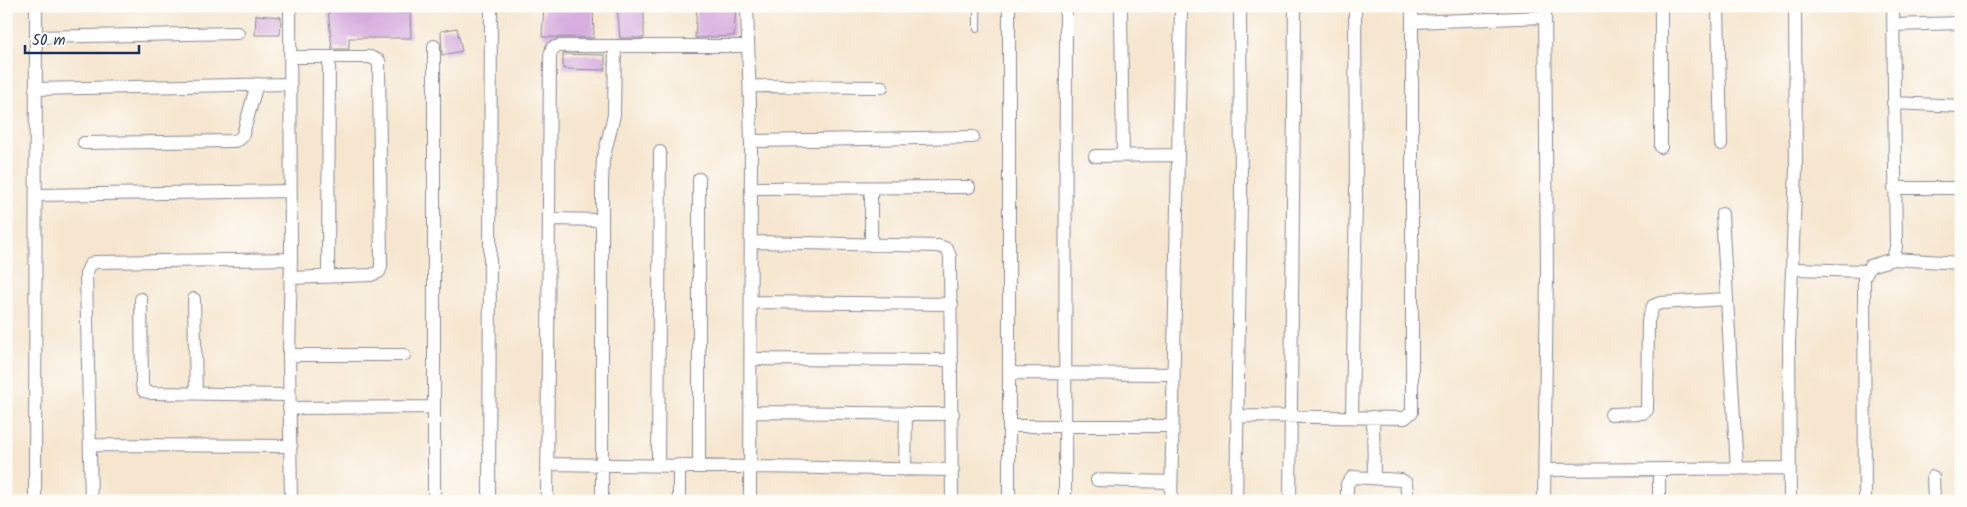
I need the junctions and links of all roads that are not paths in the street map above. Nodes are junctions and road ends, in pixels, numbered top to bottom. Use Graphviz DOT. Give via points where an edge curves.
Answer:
graph roads {
  1 [pos="36,6"];
  2 [pos="290,6"];
  3 [pos="491,6"];
  4 [pos="746,6"];
  5 [pos="977,6"];
  6 [pos="1240,6"];
  7 [pos="1295,6"];
  8 [pos="1355,6"];
  9 [pos="1412,6"];
  10 [pos="1661,6"];
  11 [pos="1718,6"];
  12 [pos="1795,6"];
  13 [pos="1893,6"];
  14 [pos="1066,9"];
  15 [pos="1009,10"];
  16 [pos="1122,11"];
  17 [pos="1181,11"];
  18 [pos="1545,12"];
  19 [pos="1412,22"];
  20 [pos="1961,23"];
  21 [pos="1893,24"];
  22 [pos="977,29"];
  23 [pos="238,33"];
  24 [pos="36,37"];
  25 [pos="434,46"];
  26 [pos="615,46"];
  27 [pos="748,46"];
  28 [pos="291,57"];
  29 [pos="330,57"];
  30 [pos="257,84"];
  31 [pos="290,84"];
  32 [pos="750,86"];
  33 [pos="882,87"];
  34 [pos="35,90"];
  35 [pos="1893,103"];
  36 [pos="1961,106"];
  37 [pos="973,138"];
  38 [pos="751,142"];
  39 [pos="84,143"];
  40 [pos="1721,144"];
  41 [pos="1661,147"];
  42 [pos="660,152"];
  43 [pos="1178,155"];
  44 [pos="1095,156"];
  45 [pos="1123,156"];
  46 [pos="699,179"];
  47 [pos="751,188"];
  48 [pos="872,188"];
  49 [pos="969,188"];
  50 [pos="1894,188"];
  51 [pos="1961,188"];
  52 [pos="290,191"];
  53 [pos="37,195"];
  54 [pos="1722,214"];
  55 [pos="550,219"];
  56 [pos="602,220"];
  57 [pos="751,242"];
  58 [pos="871,244"];
  59 [pos="291,259"];
  60 [pos="1892,259"];
  61 [pos="1961,263"];
  62 [pos="1794,269"];
  63 [pos="1866,271"];
  64 [pos="328,277"];
  65 [pos="290,278"];
  66 [pos="141,299"];
  67 [pos="194,299"];
  68 [pos="1726,299"];
  69 [pos="751,302"];
  70 [pos="952,304"];
  71 [pos="288,355"];
  72 [pos="404,355"];
  73 [pos="752,360"];
  74 [pos="952,360"];
  75 [pos="1010,373"];
  76 [pos="1066,373"];
  77 [pos="1172,374"];
  78 [pos="196,394"];
  79 [pos="289,395"];
  80 [pos="289,408"];
  81 [pos="434,408"];
  82 [pos="750,412"];
  83 [pos="906,413"];
  84 [pos="953,414"];
  85 [pos="1611,414"];
  86 [pos="1236,416"];
  87 [pos="1352,416"];
  88 [pos="1290,417"];
  89 [pos="1373,417"];
  90 [pos="1010,426"];
  91 [pos="1172,426"];
  92 [pos="1065,427"];
  93 [pos="91,445"];
  94 [pos="291,446"];
  95 [pos="547,464"];
  96 [pos="601,464"];
  97 [pos="679,465"];
  98 [pos="699,465"];
  99 [pos="658,466"];
  100 [pos="751,466"];
  101 [pos="1790,468"];
  102 [pos="1737,469"];
  103 [pos="905,470"];
  104 [pos="953,470"];
  105 [pos="1545,470"];
  106 [pos="1659,470"];
  107 [pos="1933,477"];
  108 [pos="1374,478"];
  109 [pos="1097,480"];
  110 [pos="1171,482"];
  111 [pos="35,501"];
  112 [pos="92,501"];
  113 [pos="291,501"];
  114 [pos="434,501"];
  115 [pos="489,501"];
  116 [pos="547,501"];
  117 [pos="602,501"];
  118 [pos="679,501"];
  119 [pos="750,501"];
  120 [pos="952,501"];
  121 [pos="1009,501"];
  122 [pos="1065,501"];
  123 [pos="1171,501"];
  124 [pos="1236,501"];
  125 [pos="1290,501"];
  126 [pos="1347,501"];
  127 [pos="1408,501"];
  128 [pos="1544,501"];
  129 [pos="1659,501"];
  130 [pos="1790,501"];
  131 [pos="1865,501"];
  132 [pos="1934,501"];
  1 -- 24 [label="street"];
  2 -- 28 [label="street"];
  3 -- 115 [label="street"];
  4 -- 27 [label="street"];
  5 -- 22 [label="lane"];
  6 -- 86 [label="street" via="1241,186"];
  7 -- 88 [label="street"];
  8 -- 87 [label="street"];
  9 -- 19 [label="street"];
  10 -- 41 [label="street"];
  11 -- 40 [label="street"];
  12 -- 62 [label="street"];
  13 -- 21 [label="street"];
  14 -- 76 [label="street"];
  15 -- 75 [label="street"];
  16 -- 45 [label="street"];
  17 -- 43 [label="street"];
  18 -- 19 [label="street"];
  18 -- 105 [label="street"];
  19 -- 89 [label="street" via="1412,412 1406,418"];
  20 -- 21 [label="street"];
  21 -- 35 [label="street"];
  23 -- 24 [label="street"];
  24 -- 34 [label="street"];
  25 -- 81 [label="street"];
  26 -- 27 [label="street"];
  26 -- 55 [label="street" via="552,48"];
  26 -- 56 [label="street" via="614,115 603,160"];
  27 -- 32 [label="street"];
  28 -- 29 [label="street"];
  28 -- 31 [label="street"];
  29 -- 64 [label="street"];
  29 -- 64 [label="street" via="370,57 380,65 381,266 376,274"];
  30 -- 31 [label="street"];
  30 -- 34 [label="street"];
  30 -- 39 [label="street" via="240,139"];
  31 -- 52 [label="street"];
  32 -- 33 [label="street"];
  32 -- 38 [label="street"];
  34 -- 53 [label="street"];
  35 -- 36 [label="street"];
  35 -- 50 [label="street"];
  37 -- 38 [label="street"];
  38 -- 47 [label="street"];
  42 -- 99 [label="street"];
  43 -- 45 [label="street"];
  43 -- 77 [label="street"];
  44 -- 45 [label="street"];
  46 -- 98 [label="street"];
  47 -- 48 [label="street"];
  47 -- 57 [label="street"];
  48 -- 49 [label="street"];
  48 -- 58 [label="street"];
  50 -- 51 [label="street"];
  50 -- 60 [label="street" via="1896,247"];
  52 -- 53 [label="street"];
  52 -- 59 [label="street"];
  53 -- 111 [label="street"];
  54 -- 68 [label="street"];
  55 -- 56 [label="street"];
  55 -- 95 [label="street"];
  56 -- 96 [label="street"];
  57 -- 58 [label="street"];
  57 -- 69 [label="street"];
  58 -- 70 [label="street" via="947,249"];
  59 -- 65 [label="street"];
  59 -- 93 [label="street" via="95,262 90,265 86,274"];
  60 -- 61 [label="street"];
  60 -- 63 [label="street" via="1870,266"];
  62 -- 63 [label="street"];
  62 -- 101 [label="street" via="1790,326"];
  63 -- 131 [label="street"];
  64 -- 65 [label="street"];
  65 -- 71 [label="street"];
  66 -- 78 [label="street" via="144,391"];
  67 -- 78 [label="street"];
  68 -- 85 [label="street" via="1653,306 1648,321 1647,410 1643,413"];
  68 -- 102 [label="street"];
  69 -- 70 [label="street"];
  69 -- 73 [label="street"];
  70 -- 74 [label="street"];
  71 -- 72 [label="street"];
  71 -- 79 [label="street"];
  73 -- 74 [label="street"];
  73 -- 82 [label="street"];
  74 -- 84 [label="street"];
  75 -- 76 [label="street"];
  75 -- 90 [label="street"];
  76 -- 77 [label="street"];
  76 -- 92 [label="street"];
  77 -- 91 [label="street"];
  78 -- 79 [label="street"];
  79 -- 80 [label="street"];
  80 -- 81 [label="street"];
  80 -- 94 [label="street"];
  81 -- 114 [label="street"];
  82 -- 83 [label="street"];
  82 -- 100 [label="street"];
  83 -- 84 [label="street"];
  83 -- 103 [label="street"];
  84 -- 104 [label="street"];
  86 -- 88 [label="street"];
  86 -- 124 [label="street"];
  87 -- 88 [label="street"];
  87 -- 89 [label="street"];
  88 -- 125 [label="street"];
  89 -- 108 [label="street"];
  90 -- 92 [label="street"];
  90 -- 121 [label="street"];
  91 -- 92 [label="street"];
  91 -- 110 [label="street"];
  92 -- 122 [label="street"];
  93 -- 94 [label="street"];
  93 -- 112 [label="street"];
  94 -- 113 [label="street"];
  95 -- 96 [label="street"];
  95 -- 116 [label="street"];
  96 -- 99 [label="street"];
  96 -- 117 [label="street"];
  97 -- 98 [label="street"];
  97 -- 99 [label="street"];
  97 -- 118 [label="street"];
  98 -- 100 [label="street"];
  100 -- 103 [label="street"];
  100 -- 119 [label="street"];
  101 -- 102 [label="street"];
  101 -- 130 [label="street"];
  102 -- 106 [label="street"];
  103 -- 104 [label="street"];
  104 -- 120 [label="street"];
  105 -- 106 [label="street"];
  105 -- 128 [label="street"];
  106 -- 129 [label="street"];
  107 -- 132 [label="street"];
  108 -- 126 [label="street" via="1349,479"];
  108 -- 127 [label="street" via="1406,483"];
  109 -- 110 [label="street"];
  110 -- 123 [label="street"];
}
